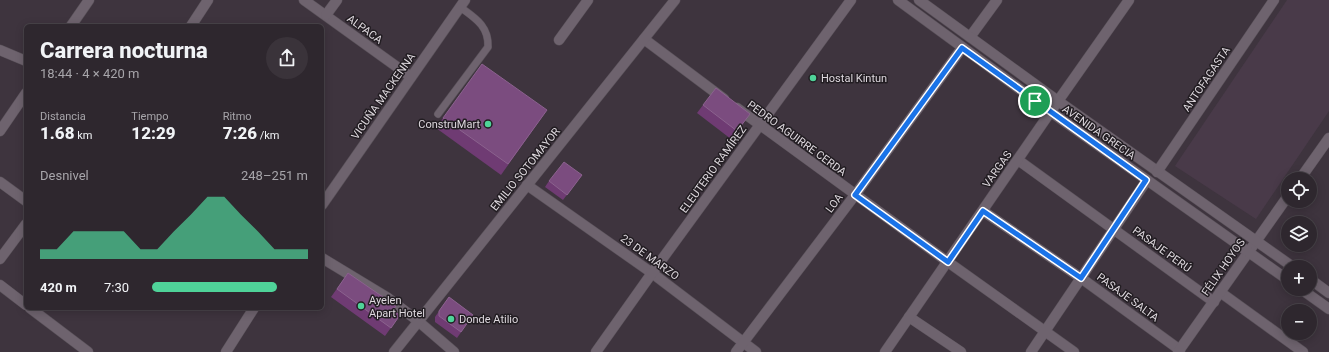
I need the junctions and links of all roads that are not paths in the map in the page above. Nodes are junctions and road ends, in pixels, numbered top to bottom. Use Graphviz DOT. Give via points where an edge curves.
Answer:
graph roads {
  1 [pos="89,0"];
  2 [pos="208,0"];
  3 [pos="304,0"];
  4 [pos="337,0"];
  5 [pos="588,0"];
  6 [pos="675,0"];
  7 [pos="851,0"];
  8 [pos="898,0"];
  9 [pos="919,0"];
  10 [pos="997,0"];
  11 [pos="1129,0"];
  12 [pos="1274,0"];
  13 [pos="462,3"];
  14 [pos="326,15"];
  15 [pos="72,24"];
  16 [pos="192,24"];
  17 [pos="970,37"];
  18 [pos="644,39"];
  19 [pos="559,40"];
  20 [pos="962,48"];
  21 [pos="0,50"];
  22 [pos="24,60"];
  23 [pos="411,77"];
  24 [pos="24,96"];
  25 [pos="1058,102"];
  26 [pos="1051,112"];
  27 [pos="438,114"];
  28 [pos="760,125"];
  29 [pos="0,132"];
  30 [pos="1329,138"];
  31 [pos="1018,160"];
  32 [pos="1157,172"];
  33 [pos="1305,172"];
  34 [pos="1146,180"];
  35 [pos="0,182"];
  36 [pos="527,185"];
  37 [pos="855,195"];
  38 [pos="24,200"];
  39 [pos="324,202"];
  40 [pos="1281,206"];
  41 [pos="983,211"];
  42 [pos="24,227"];
  43 [pos="1114,229"];
  44 [pos="1256,241"];
  45 [pos="1248,252"];
  46 [pos="0,259"];
  47 [pos="324,259"];
  48 [pos="1282,260"];
  49 [pos="948,262"];
  50 [pos="652,273"];
  51 [pos="1281,275"];
  52 [pos="1081,278"];
  53 [pos="1317,284"];
  54 [pos="0,285"];
  55 [pos="1220,292"];
  56 [pos="1329,293"];
  57 [pos="1311,296"];
  58 [pos="1214,302"];
  59 [pos="24,303"];
  60 [pos="1329,309"];
  61 [pos="33,310"];
  62 [pos="253,310"];
  63 [pos="909,317"];
  64 [pos="418,321"];
  65 [pos="1045,330"];
  66 [pos="744,342"];
  67 [pos="1179,351"];
  68 [pos="88,352"];
  69 [pos="226,352"];
  70 [pos="394,352"];
  71 [pos="454,352"];
  72 [pos="596,352"];
  73 [pos="736,352"];
  74 [pos="756,352"];
  75 [pos="885,352"];
  76 [pos="962,352"];
  77 [pos="1031,352"];
  78 [pos="1074,352"];
  79 [pos="1303,352"];
  1 -- 15 [label="street"];
  2 -- 16 [label="street"];
  3 -- 14 [label="street, ALPACA"];
  4 -- 14 [label="street"];
  5 -- 19 [label="street"];
  6 -- 18 [label="street, EMILIO SOTOMAYOR"];
  7 -- 28 [label="street, ELEUTERIO RAMÍREZ"];
  8 -- 20 [label="street, AVENIDA GRECIA"];
  9 -- 17 [label="street, AVENIDA GRECIA"];
  10 -- 17 [label="street"];
  11 -- 25 [label="street, VARGAS"];
  12 -- 32 [label="street, ANTOFAGASTA"];
  13 -- 23 [label="street, VICUÑA MACKENNA"];
  13 -- 27 [label="lane" via="479,21 487,35 488,47"];
  14 -- 23 [label="street, ALPACA"];
  17 -- 25 [label="street, AVENIDA GRECIA"];
  18 -- 28 [label="street, PEDRO AGUIRRE CERDA"];
  18 -- 36 [label="street, EMILIO SOTOMAYOR"];
  20 -- 26 [label="street, AVENIDA GRECIA"];
  20 -- 37 [label="street, LOA"];
  21 -- 22 [label="street"];
  23 -- 39 [label="street, VICUÑA MACKENNA"];
  24 -- 29 [label="street"];
  25 -- 26 [label="street, VARGAS"];
  25 -- 32 [label="street, AVENIDA GRECIA"];
  26 -- 31 [label="street, VARGAS"];
  26 -- 34 [label="street, AVENIDA GRECIA"];
  28 -- 37 [label="street, PEDRO AGUIRRE CERDA"];
  28 -- 50 [label="street, ELEUTERIO RAMÍREZ"];
  30 -- 33 [label="street"];
  31 -- 41 [label="street, VARGAS"];
  31 -- 43 [label="street, PASAJE PERÚ"];
  32 -- 44 [label="street, AVENIDA GRECIA"];
  34 -- 43 [label="street"];
  34 -- 45 [label="street, AVENIDA GRECIA"];
  35 -- 38 [label="street"];
  36 -- 50 [label="street, 23 DE MARZO"];
  36 -- 64 [label="street, EMILIO SOTOMAYOR"];
  37 -- 49 [label="street, PEDRO AGUIRRE CERDA"];
  37 -- 66 [label="street, LOA"];
  40 -- 44 [label="street, FÉLIX HOYOS"];
  41 -- 49 [label="street, VARGAS"];
  41 -- 52 [label="street, PASAJE SALTA"];
  42 -- 46 [label="street"];
  43 -- 52 [label="street"];
  43 -- 58 [label="street, PASAJE PERÚ"];
  44 -- 45 [label="street, FÉLIX HOYOS"];
  44 -- 48 [label="street, AVENIDA GRECIA"];
  45 -- 51 [label="street, AVENIDA GRECIA"];
  45 -- 55 [label="street, FÉLIX HOYOS"];
  47 -- 64 [label="street" via="388,298"];
  49 -- 63 [label="street, VARGAS"];
  49 -- 65 [label="street, PEDRO AGUIRRE CERDA"];
  50 -- 66 [label="street, 23 DE MARZO"];
  50 -- 72 [label="street, ELEUTERIO RAMÍREZ"];
  52 -- 65 [label="street"];
  52 -- 67 [label="street, PASAJE SALTA"];
  53 -- 56 [label="street"];
  54 -- 59 [label="street"];
  55 -- 58 [label="street, FÉLIX HOYOS"];
  55 -- 79 [label="street"];
  57 -- 60 [label="street"];
  58 -- 67 [label="street, FÉLIX HOYOS"];
  61 -- 68 [label="street"];
  62 -- 69 [label="street"];
  63 -- 75 [label="street, VARGAS"];
  63 -- 76 [label="street"];
  64 -- 70 [label="street, EMILIO SOTOMAYOR"];
  64 -- 71 [label="street"];
  65 -- 77 [label="street"];
  65 -- 78 [label="street, PEDRO AGUIRRE CERDA"];
  66 -- 73 [label="street, LOA"];
  66 -- 74 [label="street, 23 DE MARZO"];
}
